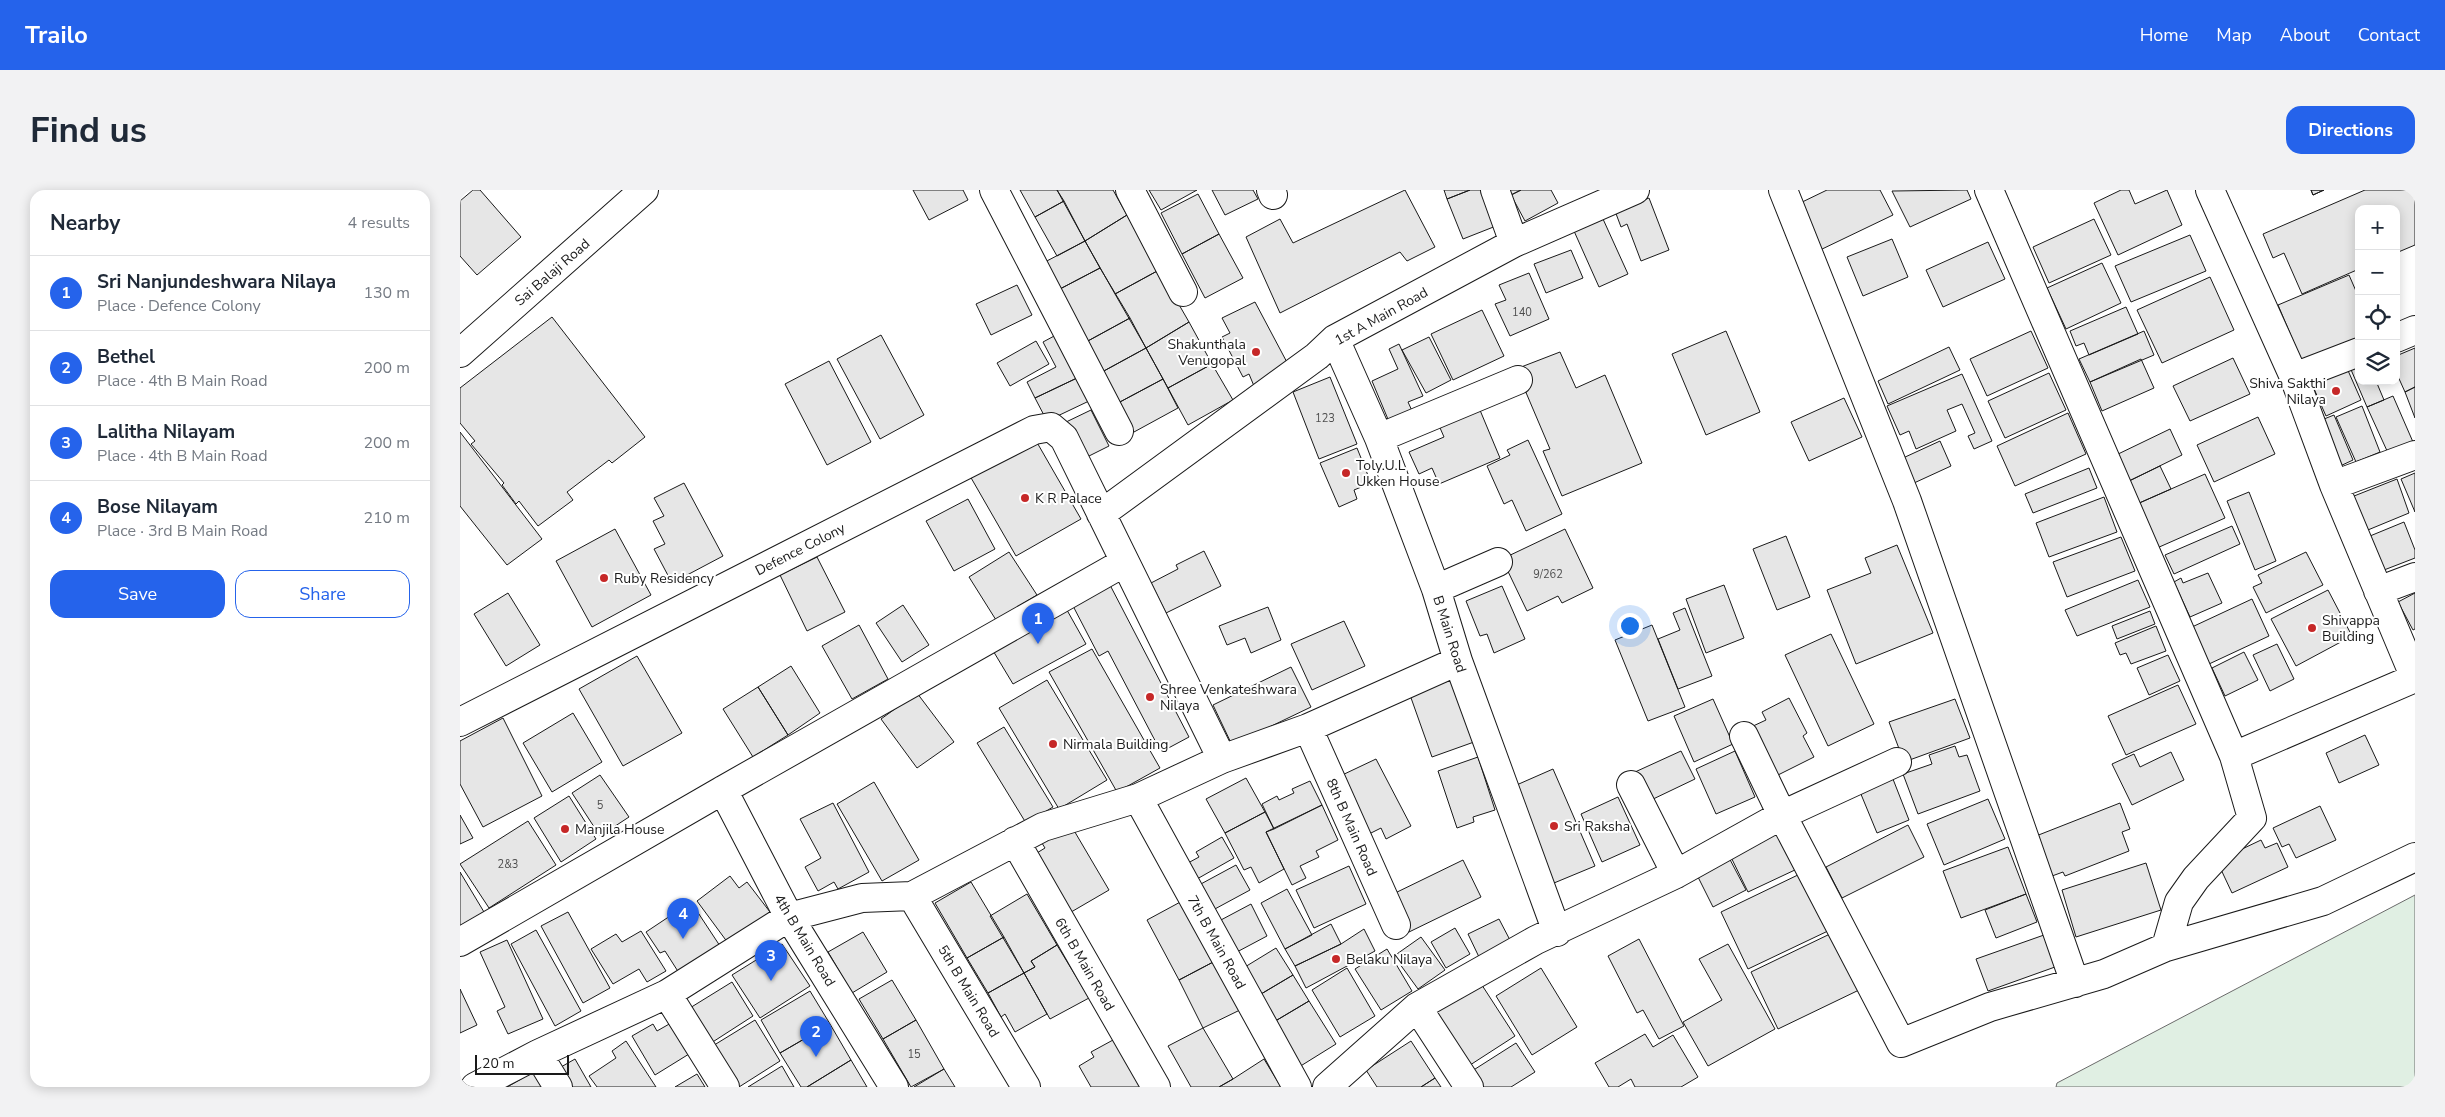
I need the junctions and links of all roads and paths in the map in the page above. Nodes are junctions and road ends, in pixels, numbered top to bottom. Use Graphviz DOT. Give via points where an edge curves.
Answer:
graph roads {
  1 [pos="644,190"];
  2 [pos="994,190"];
  3 [pos="1130,190"];
  4 [pos="1495,190"];
  5 [pos="1634,190"];
  6 [pos="1783,190"];
  7 [pos="1989,190"];
  8 [pos="2210,190"];
  9 [pos="1514,242"];
  10 [pos="1183,292"];
  11 [pos="2415,330"];
  12 [pos="2400,336"];
  13 [pos="1335,339"];
  14 [pos="460,353"];
  15 [pos="2355,354"];
  16 [pos="2294,378"];
  17 [pos="1518,380"];
  18 [pos="1119,431"];
  19 [pos="1379,438"];
  20 [pos="2415,455"];
  21 [pos="2334,485"];
  22 [pos="1101,514"];
  23 [pos="1125,562"];
  24 [pos="1498,562"];
  25 [pos="2415,577"];
  26 [pos="1436,589"];
  27 [pos="2378,591"];
  28 [pos="1458,661"];
  29 [pos="2415,678"];
  30 [pos="460,722"];
  31 [pos="1308,728"];
  32 [pos="1744,736"];
  33 [pos="2234,756"];
  34 [pos="1222,759"];
  35 [pos="1897,762"];
  36 [pos="1630,785"];
  37 [pos="723,790"];
  38 [pos="1138,798"];
  39 [pos="1782,815"];
  40 [pos="1015,841"];
  41 [pos="2415,857"];
  42 [pos="1676,874"];
  43 [pos="912,896"];
  44 [pos="789,917"];
  45 [pos="1396,925"];
  46 [pos="1557,932"];
  47 [pos="460,942"];
  48 [pos="2166,947"];
  49 [pos="2075,983"];
  50 [pos="667,994"];
  51 [pos="1418,1007"];
  52 [pos="538,1054"];
  53 [pos="475,1087"];
  54 [pos="558,1087"];
  55 [pos="725,1087"];
  56 [pos="894,1087"];
  57 [pos="1026,1087"];
  58 [pos="1156,1087"];
  59 [pos="1297,1087"];
  60 [pos="1327,1087"];
  61 [pos="1469,1087"];
  1 -- 14 [label="street, Sai Balaji Road"];
  2 -- 18 [label="street"];
  3 -- 10 [label="street"];
  4 -- 9 [label="street"];
  5 -- 9 [label="street, 1st A Main Road"];
  6 -- 49 [label="street" via="1907,501"];
  7 -- 33 [label="street"];
  8 -- 16 [label="street"];
  9 -- 13 [label="street, 1st A Main Road"];
  11 -- 12 [label="street"];
  13 -- 19 [label="street, B Main Road"];
  13 -- 22 [label="street, 1st A Main Road" via="1317,356"];
  15 -- 16 [label="street"];
  16 -- 21 [label="street"];
  17 -- 19 [label="street"];
  19 -- 26 [label="street, B Main Road"];
  20 -- 21 [label="street"];
  21 -- 27 [label="street"];
  22 -- 23 [label="street"];
  22 -- 30 [label="street, Defence Colony" via="1064,438 1051,427 1034,430 612,633"];
  23 -- 34 [label="street"];
  23 -- 37 [label="street"];
  24 -- 26 [label="street"];
  25 -- 27 [label="street"];
  26 -- 28 [label="street, B Main Road"];
  27 -- 29 [label="street"];
  28 -- 31 [label="street"];
  28 -- 46 [label="street, B Main Road"];
  29 -- 33 [label="street"];
  31 -- 34 [label="street"];
  31 -- 45 [label="street, 8th B Main Road"];
  32 -- 39 [label="street"];
  33 -- 48 [label="street" via="2252,818 2196,878 2179,902"];
  34 -- 38 [label="street"];
  35 -- 39 [label="street"];
  36 -- 42 [label="street"];
  37 -- 44 [label="street, 4th B Main Road"];
  37 -- 47 [label="street"];
  38 -- 40 [label="street" via="1043,827"];
  38 -- 59 [label="street, 7th B Main Road"];
  39 -- 42 [label="street"];
  39 -- 49 [label="street" via="1901,1043 1990,1007"];
  40 -- 43 [label="street"];
  40 -- 58 [label="street, 6th B Main Road"];
  41 -- 48 [label="street" via="2324,901"];
  42 -- 46 [label="street"];
  43 -- 44 [label="street" via="862,898"];
  43 -- 57 [label="street, 5th B Main Road"];
  44 -- 50 [label="street"];
  44 -- 56 [label="street, 4th B Main Road"];
  46 -- 51 [label="street" via="1536,940"];
  48 -- 49 [label="street"];
  50 -- 52 [label="street"];
  50 -- 55 [label="street"];
  51 -- 60 [label="street"];
  51 -- 61 [label="street"];
  52 -- 53 [label="street"];
  52 -- 54 [label="street"];
}
